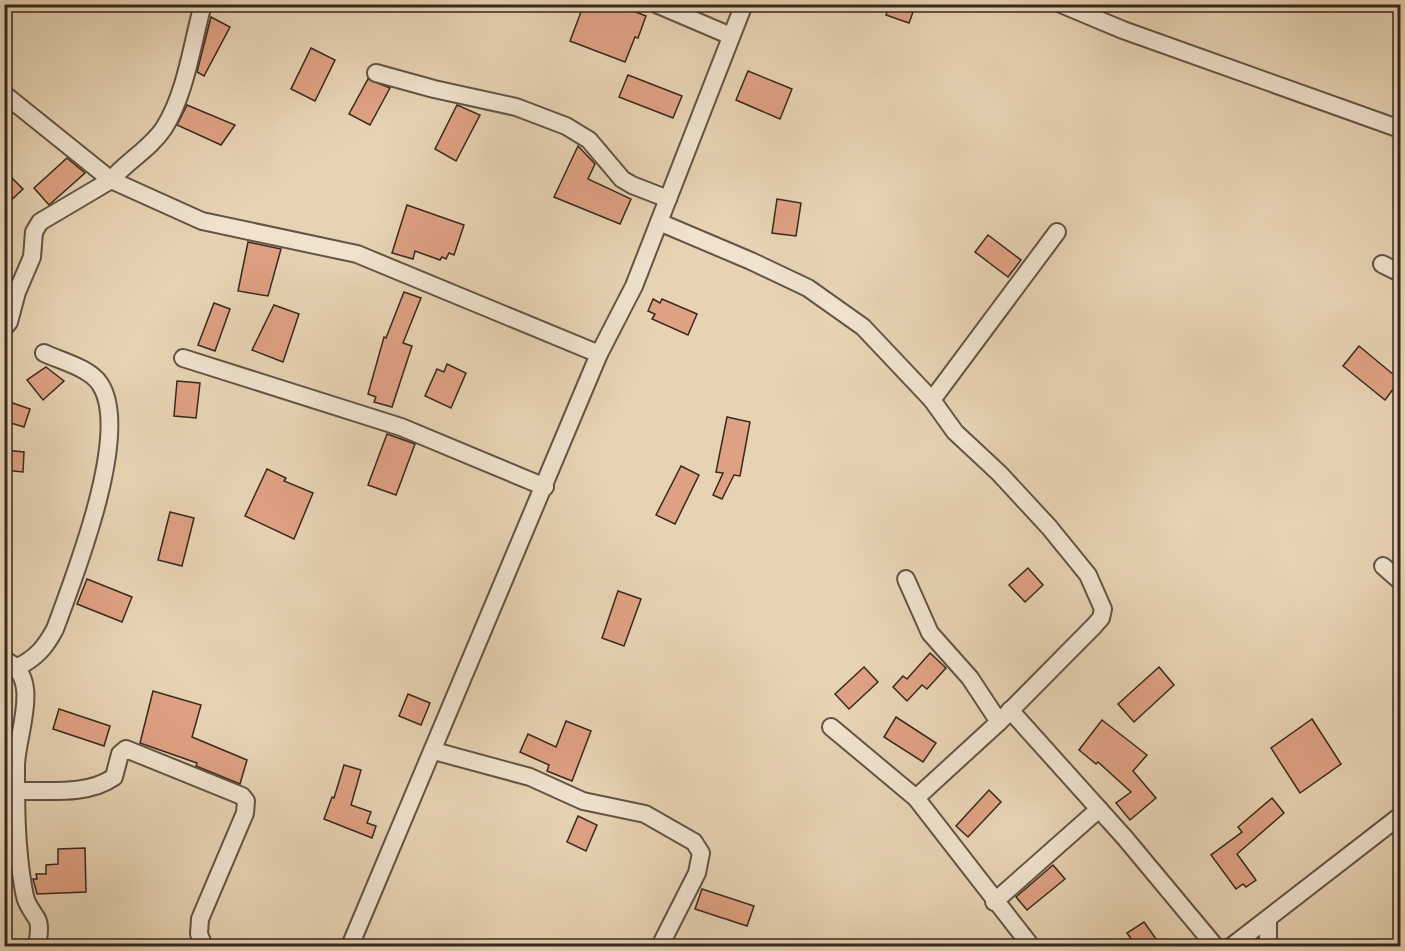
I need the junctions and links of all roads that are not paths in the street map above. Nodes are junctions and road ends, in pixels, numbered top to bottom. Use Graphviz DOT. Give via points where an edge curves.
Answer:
graph roads {
  1 [pos="203,4"];
  2 [pos="656,4"];
  3 [pos="744,4"];
  4 [pos="1061,4"];
  5 [pos="731,36"];
  6 [pos="376,73"];
  7 [pos="4,94"];
  8 [pos="1401,129"];
  9 [pos="111,180"];
  10 [pos="668,199"];
  11 [pos="659,222"];
  12 [pos="1057,232"];
  13 [pos="1382,264"];
  14 [pos="1401,273"];
  15 [pos="4,328"];
  16 [pos="44,353"];
  17 [pos="599,354"];
  18 [pos="183,358"];
  19 [pos="932,400"];
  20 [pos="545,487"];
  21 [pos="1383,566"];
  22 [pos="906,579"];
  23 [pos="1401,581"];
  24 [pos="10,664"];
  25 [pos="1004,716"];
  26 [pos="831,727"];
  27 [pos="434,751"];
  28 [pos="16,791"];
  29 [pos="916,798"];
  30 [pos="1099,809"];
  31 [pos="1401,816"];
  32 [pos="994,902"];
  33 [pos="1268,920"];
  34 [pos="37,946"];
  35 [pos="204,946"];
  36 [pos="350,946"];
  37 [pos="660,946"];
  38 [pos="1031,946"];
  39 [pos="1215,946"];
  40 [pos="1232,946"];
  41 [pos="1268,946"];
  1 -- 9 [label="street" via="183,78 163,129"];
  2 -- 5 [label="street"];
  3 -- 5 [label="street"];
  4 -- 8 [label="street" via="1123,30"];
  5 -- 10 [label="street"];
  6 -- 10 [label="street" via="516,107 566,126 589,140 622,179"];
  7 -- 9 [label="street"];
  9 -- 15 [label="street" via="40,222 34,232 28,268"];
  9 -- 17 [label="street" via="202,221 357,254"];
  10 -- 11 [label="street"];
  11 -- 17 [label="street" via="634,286"];
  11 -- 19 [label="street" via="808,288 862,327"];
  12 -- 19 [label="street"];
  13 -- 14 [label="street"];
  16 -- 24 [label="street" via="99,383 107,400 109,438 100,494 55,629 31,660"];
  17 -- 20 [label="street"];
  18 -- 20 [label="street" via="401,427"];
  19 -- 25 [label="street" via="955,432 999,472 1049,527 1088,575 1103,609 1094,626"];
  20 -- 27 [label="street"];
  21 -- 23 [label="street"];
  22 -- 25 [label="street" via="930,633"];
  24 -- 28 [label="street" via="22,676 26,707 16,750"];
  25 -- 29 [label="street"];
  25 -- 30 [label="street"];
  26 -- 29 [label="street"];
  27 -- 36 [label="street"];
  27 -- 37 [label="street" via="530,777 583,801 645,814 694,842 701,853 698,873"];
  28 -- 34 [label="street" via="18,856 27,906 38,925"];
  28 -- 35 [label="street" via="100,785 114,777 120,754 126,749 242,796 246,801 245,813 200,919 199,934"];
  29 -- 32 [label="street"];
  30 -- 32 [label="street"];
  30 -- 39 [label="street"];
  31 -- 33 [label="street"];
  32 -- 38 [label="street"];
  33 -- 40 [label="street"];
  33 -- 41 [label="street"];
}
